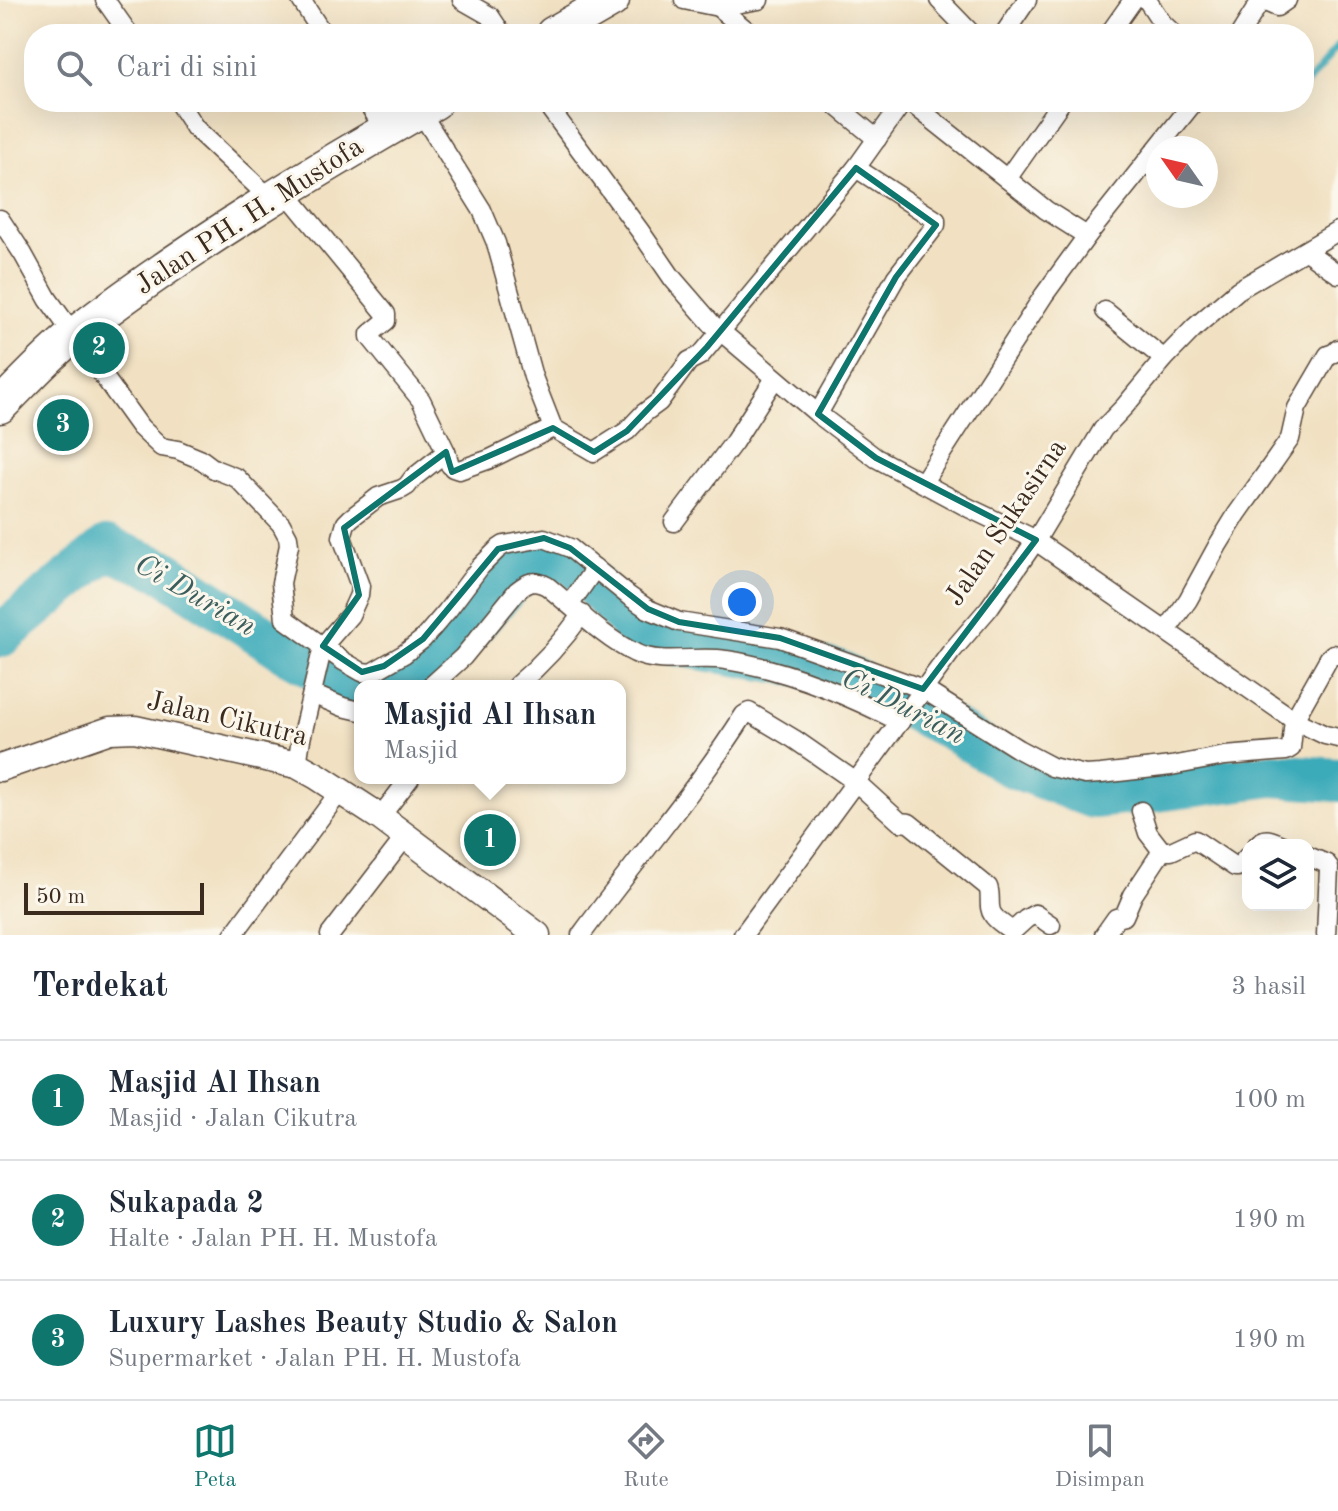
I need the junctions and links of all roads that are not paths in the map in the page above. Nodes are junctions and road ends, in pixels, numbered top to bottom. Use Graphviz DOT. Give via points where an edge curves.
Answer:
graph roads {
  1 [pos="105,0"];
  2 [pos="301,0"];
  3 [pos="462,0"];
  4 [pos="612,0"];
  5 [pos="684,0"];
  6 [pos="759,0"];
  7 [pos="939,0"];
  8 [pos="1027,0"];
  9 [pos="1287,0"];
  10 [pos="1137,1"];
  11 [pos="718,7"];
  12 [pos="122,24"];
  13 [pos="317,24"];
  14 [pos="495,24"];
  15 [pos="570,24"];
  16 [pos="739,24"];
  17 [pos="956,24"];
  18 [pos="1011,24"];
  19 [pos="1117,24"];
  20 [pos="1163,24"];
  21 [pos="1246,24"];
  22 [pos="185,112"];
  23 [pos="396,112"];
  24 [pos="430,112"];
  25 [pos="552,112"];
  26 [pos="844,112"];
  27 [pos="896,112"];
  28 [pos="923,112"];
  29 [pos="1054,112"];
  30 [pos="1186,112"];
  31 [pos="376,116"];
  32 [pos="877,139"];
  33 [pos="856,168"];
  34 [pos="1007,179"];
  35 [pos="278,196"];
  36 [pos="0,219"];
  37 [pos="1338,231"];
  38 [pos="1087,236"];
  39 [pos="1306,251"];
  40 [pos="1338,274"];
  41 [pos="1105,311"];
  42 [pos="720,331"];
  43 [pos="73,335"];
  44 [pos="1338,349"];
  45 [pos="1164,359"];
  46 [pos="775,378"];
  47 [pos="0,406"];
  48 [pos="818,414"];
  49 [pos="553,428"];
  50 [pos="446,452"];
  51 [pos="923,482"];
  52 [pos="674,522"];
  53 [pos="1036,540"];
  54 [pos="594,570"];
  55 [pos="575,606"];
  56 [pos="1166,631"];
  57 [pos="323,647"];
  58 [pos="1338,655"];
  59 [pos="438,680"];
  60 [pos="524,680"];
  61 [pos="312,691"];
  62 [pos="921,692"];
  63 [pos="354,710"];
  64 [pos="902,719"];
  65 [pos="1294,720"];
  66 [pos="1338,738"];
  67 [pos="297,765"];
  68 [pos="0,768"];
  69 [pos="856,782"];
  70 [pos="405,784"];
  71 [pos="341,790"];
  72 [pos="1141,811"];
  73 [pos="380,817"];
  74 [pos="406,836"];
  75 [pos="1162,851"];
  76 [pos="1314,859"];
  77 [pos="1242,863"];
  78 [pos="1051,925"];
  79 [pos="1007,932"];
  80 [pos="233,935"];
  81 [pos="330,935"];
  82 [pos="537,935"];
  83 [pos="581,935"];
  84 [pos="743,935"];
  85 [pos="1104,935"];
  86 [pos="1326,935"];
  1 -- 12 [label="street"];
  2 -- 13 [label="street"];
  3 -- 14 [label="street"];
  4 -- 15 [label="highway"];
  5 -- 11 [label="street"];
  6 -- 11 [label="street"];
  7 -- 17 [label="street"];
  8 -- 18 [label="street"];
  9 -- 21 [label="street" via="1277,7 1260,2"];
  10 -- 19 [label="street"];
  10 -- 20 [label="street"];
  11 -- 16 [label="street"];
  22 -- 35 [label="street" via="195,128"];
  23 -- 31 [label="highway, Jalan PH. H. Mustofa"];
  24 -- 49 [label="street" via="496,243 533,377"];
  25 -- 42 [label="street" via="673,279"];
  26 -- 32 [label="street"];
  27 -- 32 [label="street"];
  28 -- 34 [label="street"];
  29 -- 34 [label="street"];
  30 -- 38 [label="street"];
  31 -- 35 [label="highway, Jalan PH. H. Mustofa"];
  32 -- 33 [label="street"];
  33 -- 42 [label="street"];
  33 -- 48 [label="street" via="936,220 936,225 896,277"];
  34 -- 38 [label="street"];
  35 -- 43 [label="highway, Jalan PH. H. Mustofa"];
  35 -- 50 [label="street" via="386,314 370,337 421,400"];
  36 -- 43 [label="street"];
  37 -- 39 [label="street, Jalan Sukasirna"];
  38 -- 51 [label="street"];
  39 -- 40 [label="street"];
  39 -- 45 [label="street, Jalan Sukasirna" via="1238,290"];
  41 -- 45 [label="street"];
  42 -- 46 [label="street"];
  42 -- 49 [label="street" via="659,402 594,452"];
  43 -- 47 [label="highway, Jalan PH. H. Mustofa"];
  43 -- 57 [label="street" via="140,427 161,447 237,478 281,524 289,545 281,583 283,614"];
  44 -- 56 [label="street" via="1328,355 1297,408 1290,439"];
  45 -- 53 [label="street, Jalan Sukasirna" via="1095,440"];
  46 -- 48 [label="street"];
  46 -- 52 [label="street"];
  48 -- 51 [label="street" via="876,458"];
  49 -- 50 [label="street" via="459,470 450,465"];
  50 -- 57 [label="street" via="407,486 378,497 346,523 342,537 360,586 355,607"];
  51 -- 53 [label="street"];
  53 -- 56 [label="street"];
  53 -- 62 [label="street, Jalan Sukasirna"];
  54 -- 55 [label="street"];
  54 -- 57 [label="street" via="570,548 549,539 504,545 423,639 384,666 362,672"];
  54 -- 62 [label="street" via="648,609 679,622 780,638"];
  55 -- 59 [label="street" via="540,582 524,585"];
  55 -- 60 [label="street" via="561,641"];
  55 -- 64 [label="street" via="636,654 723,659 768,668"];
  56 -- 65 [label="street"];
  57 -- 61 [label="street"];
  58 -- 65 [label="street" via="1329,658"];
  61 -- 63 [label="street"];
  61 -- 67 [label="street"];
  62 -- 64 [label="street, Jalan Sukasirna"];
  62 -- 65 [label="street" via="1052,767 1085,775 1286,751 1291,748"];
  64 -- 69 [label="street, Jalan Sukasirna"];
  65 -- 66 [label="street"];
  67 -- 68 [label="main road, Jalan Cikutra" via="135,729 110,730"];
  67 -- 71 [label="main road, Jalan Cikutra"];
  69 -- 79 [label="street" via="988,887 991,912"];
  69 -- 83 [label="street" via="749,712"];
  69 -- 84 [label="street, Jalan Sukasirna"];
  70 -- 73 [label="street"];
  71 -- 73 [label="main road, Jalan Cikutra"];
  71 -- 80 [label="street"];
  72 -- 75 [label="street" via="1148,833"];
  73 -- 74 [label="main road, Jalan Cikutra"];
  74 -- 81 [label="street"];
  74 -- 82 [label="main road, Jalan Cikutra"];
  75 -- 77 [label="street" via="1195,840 1235,867"];
  75 -- 85 [label="street" via="1124,916 1116,918"];
  76 -- 86 [label="street" via="1329,868"];
  78 -- 79 [label="street" via="1035,914"];
}
